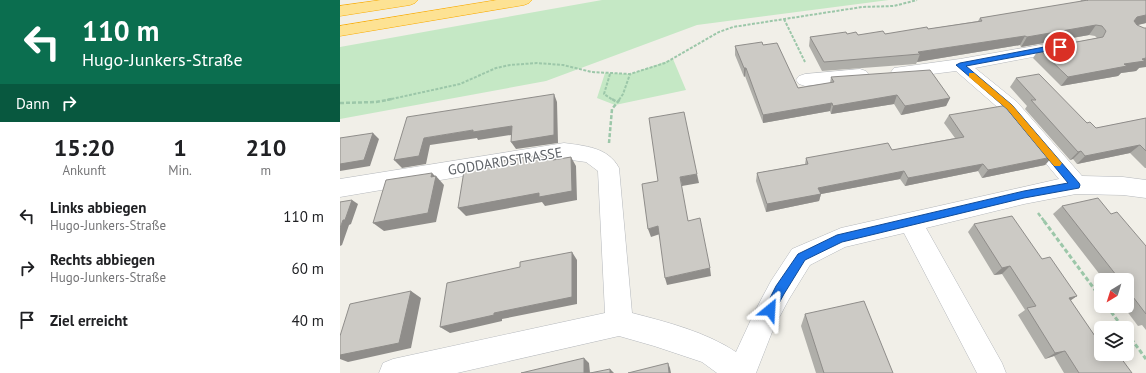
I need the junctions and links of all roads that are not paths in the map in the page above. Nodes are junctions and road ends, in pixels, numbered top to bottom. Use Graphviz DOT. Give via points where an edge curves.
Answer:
graph roads {
  1 [pos="410,0"];
  2 [pos="524,0"];
  3 [pos="340,11"];
  4 [pos="340,31"];
  5 [pos="1081,43"];
  6 [pos="960,65"];
  7 [pos="810,80"];
  8 [pos="1076,185"];
  9 [pos="340,188"];
  10 [pos="1146,189"];
  11 [pos="910,222"];
  12 [pos="619,323"];
  13 [pos="393,373"];
  14 [pos="742,373"];
  15 [pos="992,373"];
  1 -- 3 [label="highway"];
  2 -- 4 [label="highway"];
  5 -- 6 [label="street"];
  6 -- 7 [label="street"];
  6 -- 8 [label="street" via="1010,107"];
  8 -- 10 [label="street"];
  8 -- 11 [label="street"];
  9 -- 12 [label="street, GODDARDSTRASSE" via="564,151 592,155 608,168"];
  11 -- 14 [label="street" via="841,238 801,257 764,320"];
  11 -- 15 [label="street"];
  12 -- 13 [label="street"];
  12 -- 14 [label="street" via="710,351"];
}
